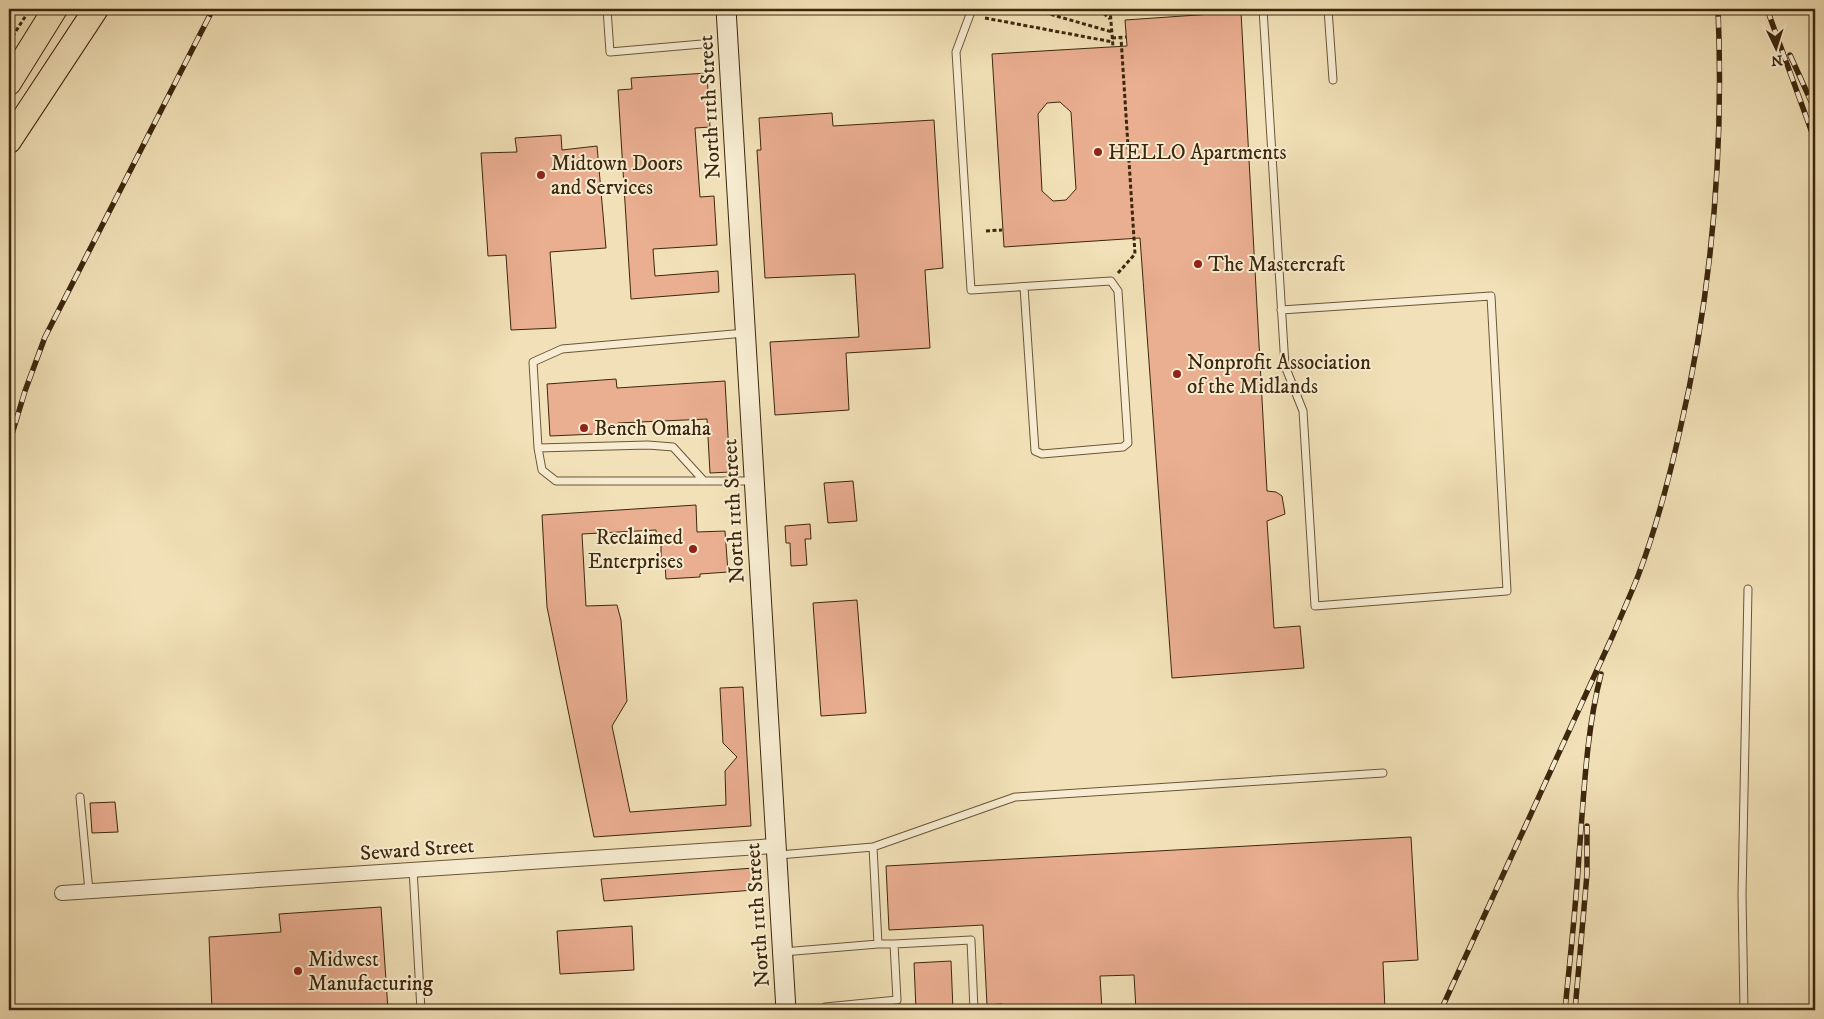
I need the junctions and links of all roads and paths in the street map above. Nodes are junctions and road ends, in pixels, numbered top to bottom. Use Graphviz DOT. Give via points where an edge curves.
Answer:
graph roads {
  1 [pos="30,9"];
  2 [pos="55,9"];
  3 [pos="96,9"];
  4 [pos="607,9"];
  5 [pos="726,9"];
  6 [pos="972,9"];
  7 [pos="1032,9"];
  8 [pos="1099,9"];
  9 [pos="1110,9"];
  10 [pos="1263,9"];
  11 [pos="1328,9"];
  12 [pos="985,18"];
  13 [pos="1111,19"];
  14 [pos="1112,32"];
  15 [pos="1112,40"];
  16 [pos="9,42"];
  17 [pos="702,44"];
  18 [pos="1113,47"];
  19 [pos="1333,80"];
  20 [pos="9,83"];
  21 [pos="9,141"];
  22 [pos="1002,230"];
  23 [pos="986,231"];
  24 [pos="1111,281"];
  25 [pos="1024,287"];
  26 [pos="1281,310"];
  27 [pos="745,333"];
  28 [pos="538,448"];
  29 [pos="704,481"];
  30 [pos="754,481"];
  31 [pos="1748,589"];
  32 [pos="1383,773"];
  33 [pos="80,797"];
  34 [pos="873,847"];
  35 [pos="776,850"];
  36 [pos="413,869"];
  37 [pos="89,891"];
  38 [pos="62,893"];
  39 [pos="878,944"];
  40 [pos="894,944"];
  41 [pos="782,952"];
  42 [pos="824,1007"];
  43 [pos="421,1010"];
  44 [pos="786,1010"];
  45 [pos="974,1010"];
  46 [pos="1744,1010"];
  1 -- 16 [label="path"];
  2 -- 20 [label="highway"];
  3 -- 21 [label="highway"];
  4 -- 17 [label="lane" via="610,52"];
  5 -- 27 [label="street, North 11th Street"];
  6 -- 25 [label="lane" via="956,52 971,290"];
  7 -- 14 [label="path"];
  8 -- 13 [label="path"];
  9 -- 13 [label="path"];
  10 -- 26 [label="lane"];
  11 -- 19 [label="lane"];
  12 -- 15 [label="path"];
  13 -- 14 [label="path"];
  14 -- 15 [label="path"];
  15 -- 18 [label="path"];
  15 -- 24 [label="path" via="1124,37 1135,254"];
  22 -- 23 [label="path"];
  24 -- 25 [label="lane"];
  24 -- 25 [label="lane" via="1118,291 1128,443 1124,447 1042,454 1035,451"];
  26 -- 26 [label="lane" via="1285,366 1304,411 1315,606 1507,591 1491,296"];
  27 -- 28 [label="lane" via="562,349 533,362"];
  27 -- 30 [label="street, North 11th Street"];
  28 -- 29 [label="lane" via="672,447"];
  28 -- 29 [label="lane" via="542,470 556,481"];
  29 -- 30 [label="lane"];
  30 -- 35 [label="street, North 11th Street"];
  31 -- 46 [label="lane" via="1742,895"];
  32 -- 34 [label="lane" via="1016,798"];
  33 -- 37 [label="lane"];
  34 -- 35 [label="lane"];
  34 -- 39 [label="lane"];
  35 -- 36 [label="street, Seward Street"];
  35 -- 41 [label="street, North 11th Street"];
  36 -- 37 [label="street, Seward Street"];
  36 -- 43 [label="lane"];
  37 -- 38 [label="street, Seward Street"];
  39 -- 40 [label="lane"];
  39 -- 41 [label="lane"];
  40 -- 42 [label="lane" via="897,1000"];
  40 -- 45 [label="lane" via="971,940"];
  41 -- 44 [label="street, North 11th Street"];
}
